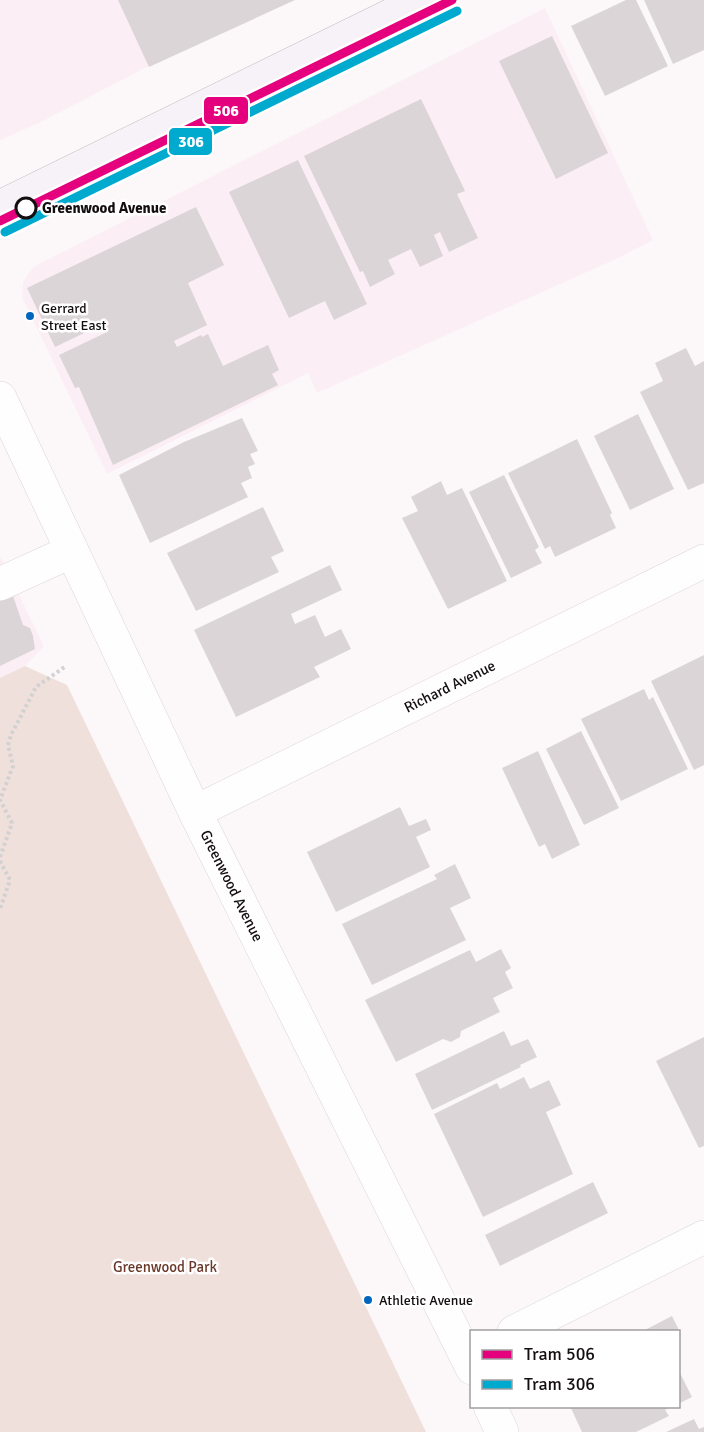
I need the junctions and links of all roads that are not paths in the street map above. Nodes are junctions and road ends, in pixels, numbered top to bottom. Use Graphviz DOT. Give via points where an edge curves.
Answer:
graph roads {
  1 [pos="422,0"];
  2 [pos="0,207"];
  3 [pos="0,398"];
  4 [pos="70,552"];
  5 [pos="704,561"];
  6 [pos="0,584"];
  7 [pos="195,812"];
  8 [pos="704,1238"];
  9 [pos="518,1330"];
  10 [pos="469,1358"];
  11 [pos="490,1408"];
  12 [pos="502,1432"];
  1 -- 2 [label="main road"];
  3 -- 4 [label="street, Greenwood Avenue"];
  4 -- 6 [label="street"];
  4 -- 7 [label="street, Greenwood Avenue"];
  5 -- 7 [label="street, Richard Avenue"];
  7 -- 10 [label="street, Greenwood Avenue"];
  8 -- 9 [label="street"];
  11 -- 12 [label="street"];
}
